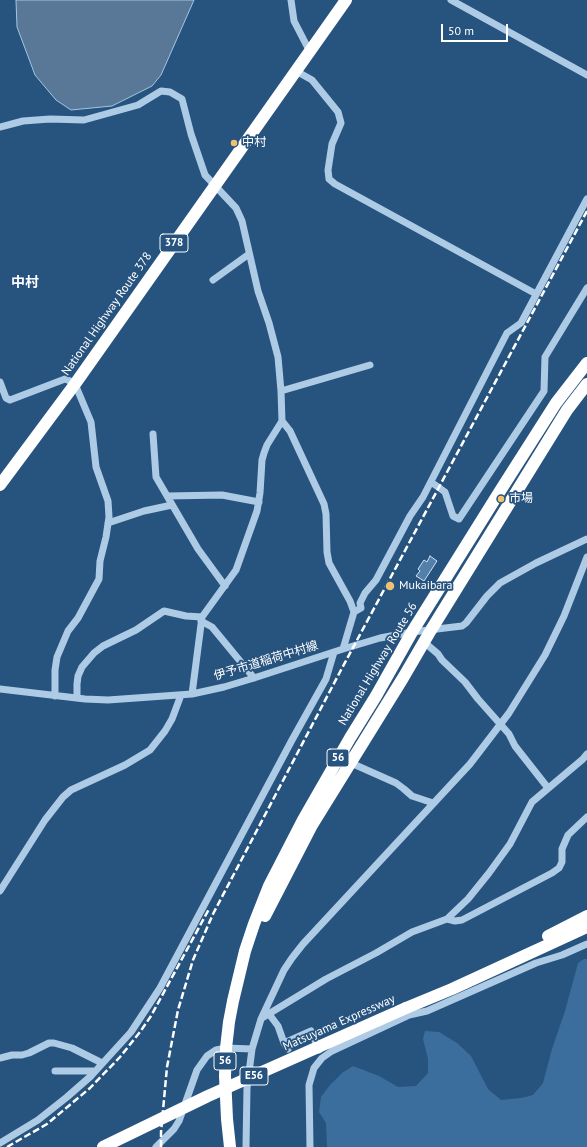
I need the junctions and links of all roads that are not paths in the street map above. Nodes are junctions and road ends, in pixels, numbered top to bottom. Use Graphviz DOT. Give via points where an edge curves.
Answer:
graph roads {
  1 [pos="291,0"];
  2 [pos="346,0"];
  3 [pos="451,0"];
  4 [pos="309,50"];
  5 [pos="296,71"];
  6 [pos="587,75"];
  7 [pos="0,127"];
  8 [pos="215,185"];
  9 [pos="587,199"];
  10 [pos="249,254"];
  11 [pos="213,280"];
  12 [pos="587,288"];
  13 [pos="536,294"];
  14 [pos="587,363"];
  15 [pos="370,365"];
  16 [pos="0,382"];
  17 [pos="75,384"];
  18 [pos="587,384"];
  19 [pos="282,391"];
  20 [pos="282,422"];
  21 [pos="153,434"];
  22 [pos="430,482"];
  23 [pos="0,485"];
  24 [pos="167,496"];
  25 [pos="259,502"];
  26 [pos="172,505"];
  27 [pos="108,523"];
  28 [pos="587,539"];
  29 [pos="587,557"];
  30 [pos="225,586"];
  31 [pos="354,612"];
  32 [pos="202,619"];
  33 [pos="431,630"];
  34 [pos="412,632"];
  35 [pos="424,642"];
  36 [pos="343,648"];
  37 [pos="334,652"];
  38 [pos="254,678"];
  39 [pos="0,689"];
  40 [pos="192,694"];
  41 [pos="181,695"];
  42 [pos="55,696"];
  43 [pos="77,698"];
  44 [pos="500,725"];
  45 [pos="587,754"];
  46 [pos="351,763"];
  47 [pos="548,788"];
  48 [pos="432,804"];
  49 [pos="587,817"];
  50 [pos="1,888"];
  51 [pos="587,916"];
  52 [pos="448,919"];
  53 [pos="587,927"];
  54 [pos="587,944"];
  55 [pos="238,976"];
  56 [pos="452,989"];
  57 [pos="269,1014"];
  58 [pos="261,1019"];
  59 [pos="226,1048"];
  60 [pos="252,1049"];
  61 [pos="0,1058"];
  62 [pos="322,1058"];
  63 [pos="102,1063"];
  64 [pos="55,1071"];
  65 [pos="95,1071"];
  66 [pos="0,1143"];
  67 [pos="103,1147"];
  68 [pos="156,1147"];
  69 [pos="230,1147"];
  70 [pos="246,1147"];
  71 [pos="310,1147"];
  1 -- 4 [label="street" via="294,21"];
  2 -- 4 [label="highway, National Highway Route 378 / 378"];
  3 -- 6 [label="street"];
  4 -- 5 [label="highway, National Highway Route 378 / 378"];
  5 -- 8 [label="highway, National Highway Route 378 / 378"];
  5 -- 13 [label="street" via="312,80 338,112 341,123 332,144 329,179"];
  7 -- 8 [label="street" via="29,120 84,120 138,105 161,91 170,92 182,99 205,175"];
  8 -- 10 [label="street" via="236,208 242,221"];
  8 -- 17 [label="highway, National Highway Route 378 / 378"];
  9 -- 13 [label="street"];
  10 -- 11 [label="street"];
  10 -- 19 [label="street" via="278,357"];
  12 -- 22 [label="street" via="548,351 544,391 459,518 453,516 445,492"];
  13 -- 22 [label="street" via="521,323 507,333"];
  14 -- 34 [label="highway, National Highway Route 56 / 56" via="552,410"];
  15 -- 19 [label="street"];
  16 -- 17 [label="street" via="6,398 10,400 64,379"];
  17 -- 23 [label="highway, National Highway Route 378 / 378"];
  17 -- 27 [label="street" via="91,422 96,467 109,508"];
  18 -- 33 [label="highway, National Highway Route 56 / 56" via="567,410"];
  19 -- 20 [label="street"];
  20 -- 25 [label="street" via="264,453"];
  20 -- 31 [label="street" via="290,431 324,504 329,563"];
  21 -- 24 [label="street" via="156,477"];
  22 -- 31 [label="street" via="376,580 365,593 360,603 361,608"];
  24 -- 25 [label="street" via="222,495"];
  24 -- 26 [label="street"];
  25 -- 30 [label="street" via="236,570"];
  26 -- 27 [label="street"];
  26 -- 30 [label="street" via="198,549"];
  27 -- 42 [label="street" via="98,579 78,618 68,631 57,657"];
  28 -- 33 [label="street, 伊予市道稲荷中村線" via="500,583 462,626"];
  29 -- 44 [label="street" via="564,616 545,655"];
  30 -- 32 [label="street" via="206,609"];
  31 -- 36 [label="street"];
  32 -- 38 [label="street" via="212,627"];
  32 -- 40 [label="street"];
  32 -- 43 [label="street" via="164,611 136,630 103,646 94,652 82,667 78,676"];
  33 -- 34 [label="street, 伊予市道稲荷中村線"];
  33 -- 35 [label="highway, National Highway Route 56 / 56"];
  34 -- 36 [label="street, 伊予市道稲荷中村線"];
  34 -- 55 [label="highway, National Highway Route 56 / 56" via="303,820 276,873 254,924"];
  35 -- 44 [label="street" via="465,682"];
  35 -- 46 [label="highway, National Highway Route 56 / 56"];
  36 -- 37 [label="street, 伊予市道稲荷中村線"];
  37 -- 38 [label="street, 伊予市道稲荷中村線"];
  37 -- 63 [label="street" via="326,679 160,988 131,1032"];
  38 -- 40 [label="street, 伊予市道稲荷中村線"];
  39 -- 42 [label="street, 伊予市道稲荷中村線"];
  40 -- 41 [label="street, 伊予市道稲荷中村線"];
  41 -- 43 [label="street, 伊予市道稲荷中村線" via="129,699"];
  41 -- 50 [label="street" via="165,731 150,750 63,797 48,815"];
  42 -- 43 [label="street, 伊予市道稲荷中村線"];
  44 -- 47 [label="street"];
  44 -- 48 [label="street" via="470,764"];
  45 -- 47 [label="street"];
  46 -- 48 [label="street" via="396,783 412,796"];
  46 -- 55 [label="highway, National Highway Route 56 / 56" via="312,825 278,889"];
  47 -- 52 [label="street" via="532,802 510,844 489,873"];
  48 -- 58 [label="street" via="292,958"];
  49 -- 52 [label="street" via="568,835 562,849 562,862 559,868 462,920"];
  51 -- 56 [label="highway"];
  52 -- 57 [label="street" via="412,932 326,979"];
  53 -- 56 [label="highway, Matsuyama Expressway / E56"];
  54 -- 62 [label="street" via="536,963 427,1011 409,1015"];
  55 -- 59 [label="highway, National Highway Route 56 / 56"];
  56 -- 67 [label="highway, Matsuyama Expressway / E56, bridge" via="208,1096"];
  57 -- 58 [label="street"];
  57 -- 62 [label="street" via="278,1026 286,1046 311,1031"];
  58 -- 60 [label="street"];
  59 -- 60 [label="street"];
  59 -- 68 [label="street" via="216,1050 196,1070 179,1121"];
  59 -- 69 [label="highway, National Highway Route 56 / 56" via="225,1083"];
  60 -- 70 [label="street" via="247,1088"];
  61 -- 63 [label="street" via="22,1055 54,1043 72,1048"];
  62 -- 71 [label="street" via="314,1068 309,1085"];
  63 -- 65 [label="street"];
  64 -- 65 [label="street"];
  65 -- 66 [label="street" via="38,1120"];
}
